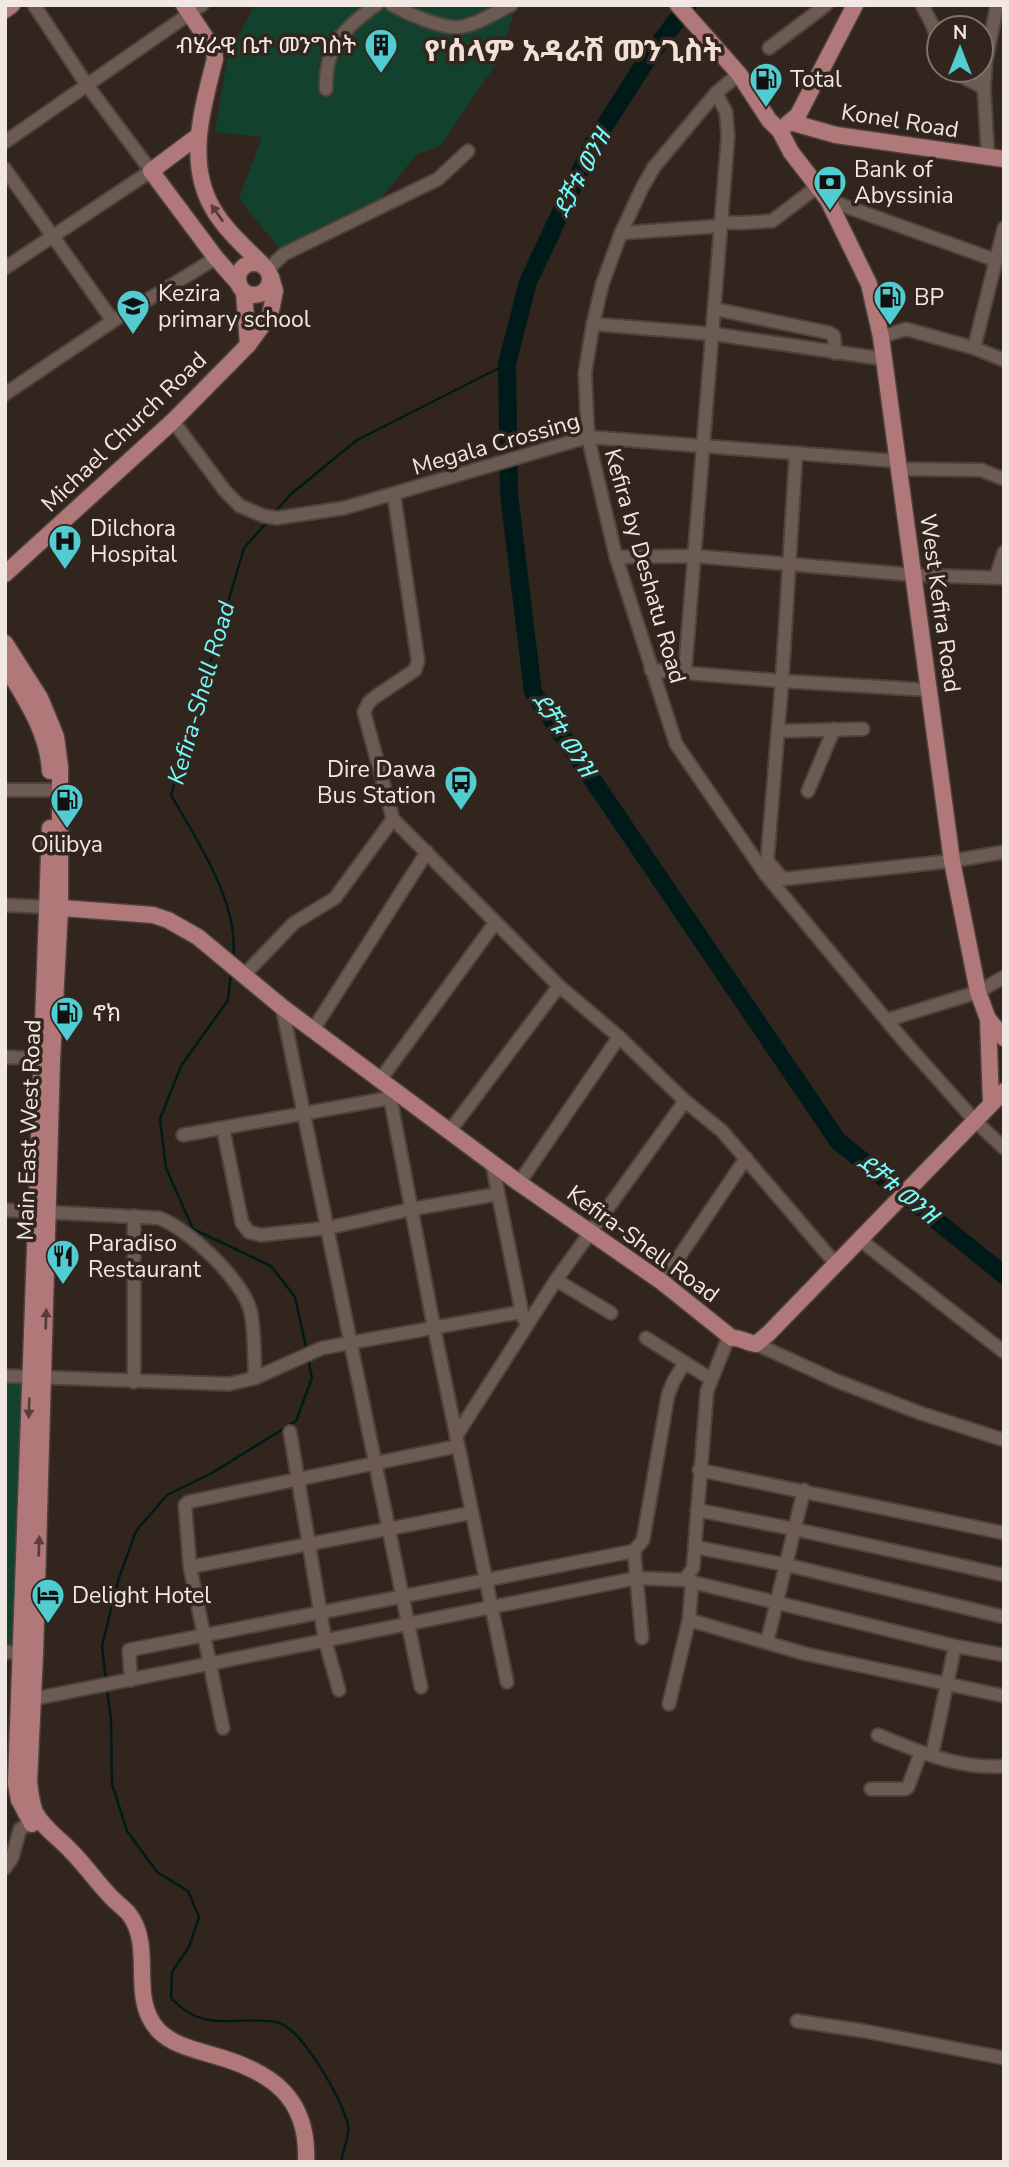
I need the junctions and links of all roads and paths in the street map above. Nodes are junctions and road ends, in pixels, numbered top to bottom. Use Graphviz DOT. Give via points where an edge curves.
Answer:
graph roads {
  1 [pos="12,5"];
  2 [pos="34,5"];
  3 [pos="376,5"];
  4 [pos="392,5"];
  5 [pos="511,5"];
  6 [pos="678,5"];
  7 [pos="826,5"];
  8 [pos="855,5"];
  9 [pos="997,5"];
  10 [pos="192,8"];
  11 [pos="5,10"];
  12 [pos="999,27"];
  13 [pos="769,48"];
  14 [pos="734,68"];
  15 [pos="975,84"];
  16 [pos="87,85"];
  17 [pos="984,88"];
  18 [pos="326,89"];
  19 [pos="716,93"];
  20 [pos="785,127"];
  21 [pos="198,136"];
  22 [pos="5,142"];
  23 [pos="468,151"];
  24 [pos="996,158"];
  25 [pos="5,169"];
  26 [pos="151,171"];
  27 [pos="822,193"];
  28 [pos="720,224"];
  29 [pos="1004,228"];
  30 [pos="621,233"];
  31 [pos="53,237"];
  32 [pos="216,258"];
  33 [pos="995,260"];
  34 [pos="5,268"];
  35 [pos="267,270"];
  36 [pos="241,287"];
  37 [pos="715,309"];
  38 [pos="113,320"];
  39 [pos="593,324"];
  40 [pos="714,334"];
  41 [pos="881,337"];
  42 [pos="247,345"];
  43 [pos="974,348"];
  44 [pos="835,353"];
  45 [pos="884,359"];
  46 [pos="1004,360"];
  47 [pos="5,394"];
  48 [pos="173,421"];
  49 [pos="582,438"];
  50 [pos="703,444"];
  51 [pos="796,453"];
  52 [pos="897,465"];
  53 [pos="1004,479"];
  54 [pos="394,495"];
  55 [pos="1004,552"];
  56 [pos="694,556"];
  57 [pos="616,557"];
  58 [pos="789,564"];
  59 [pos="5,574"];
  60 [pos="915,575"];
  61 [pos="1000,578"];
  62 [pos="7,654"];
  63 [pos="651,670"];
  64 [pos="685,671"];
  65 [pos="782,681"];
  66 [pos="930,690"];
  67 [pos="834,729"];
  68 [pos="863,729"];
  69 [pos="779,731"];
  70 [pos="5,790"];
  71 [pos="56,790"];
  72 [pos="808,791"];
  73 [pos="393,818"];
  74 [pos="427,852"];
  75 [pos="1004,852"];
  76 [pos="953,861"];
  77 [pos="768,868"];
  78 [pos="5,905"];
  79 [pos="53,908"];
  80 [pos="495,923"];
  81 [pos="236,969"];
  82 [pos="1004,977"];
  83 [pos="559,986"];
  84 [pos="978,992"];
  85 [pos="282,1007"];
  86 [pos="887,1020"];
  87 [pos="988,1020"];
  88 [pos="313,1030"];
  89 [pos="619,1037"];
  90 [pos="1004,1038"];
  91 [pos="5,1057"];
  92 [pos="47,1059"];
  93 [pos="386,1088"];
  94 [pos="1004,1091"];
  95 [pos="685,1101"];
  96 [pos="991,1104"];
  97 [pos="304,1112"];
  98 [pos="976,1122"];
  99 [pos="223,1128"];
  100 [pos="449,1132"];
  101 [pos="183,1135"];
  102 [pos="1004,1149"];
  103 [pos="746,1158"];
  104 [pos="492,1163"];
  105 [pos="519,1183"];
  106 [pos="498,1194"];
  107 [pos="412,1209"];
  108 [pos="5,1210"];
  109 [pos="42,1211"];
  110 [pos="134,1216"];
  111 [pos="328,1228"];
  112 [pos="591,1234"];
  113 [pos="859,1240"];
  114 [pos="835,1263"];
  115 [pos="556,1280"];
  116 [pos="662,1282"];
  117 [pos="522,1312"];
  118 [pos="611,1313"];
  119 [pos="434,1328"];
  120 [pos="525,1329"];
  121 [pos="646,1338"];
  122 [pos="732,1338"];
  123 [pos="352,1343"];
  124 [pos="755,1344"];
  125 [pos="1004,1352"];
  126 [pos="685,1363"];
  127 [pos="5,1376"];
  128 [pos="37,1376"];
  129 [pos="256,1378"];
  130 [pos="711,1379"];
  131 [pos="134,1382"];
  132 [pos="290,1432"];
  133 [pos="1004,1440"];
  134 [pos="457,1441"];
  135 [pos="376,1462"];
  136 [pos="699,1470"];
  137 [pos="296,1479"];
  138 [pos="803,1490"];
  139 [pos="697,1510"];
  140 [pos="471,1513"];
  141 [pos="794,1529"];
  142 [pos="390,1530"];
  143 [pos="1004,1533"];
  144 [pos="309,1545"];
  145 [pos="695,1546"];
  146 [pos="634,1551"];
  147 [pos="786,1565"];
  148 [pos="190,1567"];
  149 [pos="1004,1575"];
  150 [pos="484,1578"];
  151 [pos="637,1578"];
  152 [pos="688,1581"];
  153 [pos="402,1595"];
  154 [pos="778,1603"];
  155 [pos="490,1607"];
  156 [pos="321,1611"];
  157 [pos="1004,1617"];
  158 [pos="688,1620"];
  159 [pos="408,1624"];
  160 [pos="203,1635"];
  161 [pos="642,1638"];
  162 [pos="326,1640"];
  163 [pos="767,1642"];
  164 [pos="955,1646"];
  165 [pos="5,1652"];
  166 [pos="29,1653"];
  167 [pos="1004,1655"];
  168 [pos="209,1664"];
  169 [pos="131,1679"];
  170 [pos="506,1682"];
  171 [pos="946,1685"];
  172 [pos="421,1687"];
  173 [pos="339,1690"];
  174 [pos="1004,1696"];
  175 [pos="27,1699"];
  176 [pos="669,1704"];
  177 [pos="223,1728"];
  178 [pos="878,1735"];
  179 [pos="926,1754"];
  180 [pos="1004,1766"];
  181 [pos="870,1789"];
  182 [pos="36,1821"];
  183 [pos="5,1868"];
  184 [pos="797,2021"];
  185 [pos="1004,2058"];
  186 [pos="306,2162"];
  1 -- 11 [label="main road"];
  2 -- 16 [label="street"];
  3 -- 18 [label="street" via="344,32 334,47 325,67"];
  4 -- 5 [label="street" via="463,27"];
  6 -- 14 [label="main road, West Kefira Road"];
  7 -- 13 [label="street"];
  8 -- 20 [label="main road" via="798,114"];
  9 -- 12 [label="street"];
  10 -- 16 [label="street"];
  10 -- 21 [label="main road" via="215,59"];
  12 -- 17 [label="street" via="986,61"];
  14 -- 19 [label="street, Kefira by Deshatu Road"];
  14 -- 20 [label="main road, West Kefira Road" via="769,120"];
  15 -- 17 [label="street"];
  16 -- 22 [label="street"];
  16 -- 26 [label="street"];
  17 -- 24 [label="street"];
  19 -- 28 [label="street" via="726,112 728,136"];
  19 -- 30 [label="street, Kefira by Deshatu Road" via="654,167"];
  20 -- 24 [label="main road, Konel Road"];
  20 -- 27 [label="main road, West Kefira Road" via="791,152"];
  21 -- 26 [label="main road"];
  35 -- 21 [label="main road, one-way" via="220,219 205,193"];
  23 -- 35 [label="street" via="438,178 284,254"];
  25 -- 31 [label="street"];
  26 -- 31 [label="street"];
  26 -- 32 [label="main road"];
  27 -- 28 [label="street" via="772,221"];
  27 -- 33 [label="street"];
  27 -- 41 [label="main road, West Kefira Road" via="869,284"];
  28 -- 30 [label="street"];
  28 -- 37 [label="street"];
  29 -- 33 [label="street"];
  30 -- 39 [label="street, Kefira by Deshatu Road"];
  31 -- 34 [label="street"];
  31 -- 38 [label="street"];
  32 -- 36 [label="main road"];
  32 -- 38 [label="street"];
  33 -- 43 [label="street"];
  35 -- 36 [label="main road" via="254,262 245,265 239,273"];
  35 -- 36 [label="main road" via="267,289 261,294 251,295"];
  35 -- 42 [label="main road, Michael Church Road" via="275,291 270,316"];
  36 -- 42 [label="main road"];
  37 -- 40 [label="street"];
  37 -- 44 [label="street" via="830,333"];
  38 -- 47 [label="street"];
  39 -- 40 [label="street"];
  39 -- 49 [label="street, Kefira by Deshatu Road"];
  40 -- 44 [label="street"];
  40 -- 50 [label="street"];
  41 -- 43 [label="street" via="906,329"];
  41 -- 45 [label="main road, West Kefira Road"];
  42 -- 48 [label="main road, Michael Church Road"];
  43 -- 46 [label="street"];
  44 -- 45 [label="street"];
  45 -- 52 [label="main road, West Kefira Road"];
  48 -- 54 [label="street, Megala Crossing" via="240,506 270,517 344,508"];
  48 -- 59 [label="main road, Michael Church Road"];
  49 -- 50 [label="street, Megala Crossing"];
  49 -- 54 [label="street, Megala Crossing"];
  49 -- 57 [label="street, Kefira by Deshatu Road"];
  50 -- 51 [label="street, Megala Crossing"];
  50 -- 56 [label="street"];
  51 -- 52 [label="street, Megala Crossing"];
  51 -- 58 [label="street"];
  52 -- 53 [label="street, Megala Crossing" via="981,470"];
  52 -- 60 [label="main road, West Kefira Road"];
  54 -- 73 [label="street" via="418,661 415,670 375,697 364,712"];
  55 -- 61 [label="street"];
  56 -- 57 [label="street"];
  56 -- 58 [label="street"];
  56 -- 64 [label="street"];
  57 -- 63 [label="street, Kefira by Deshatu Road"];
  58 -- 60 [label="street"];
  58 -- 65 [label="street"];
  60 -- 61 [label="street"];
  60 -- 66 [label="main road, West Kefira Road"];
  62 -- 71 [label="main road, Main East West Road" via="45,742"];
  63 -- 64 [label="street"];
  63 -- 77 [label="street, Kefira by Deshatu Road" via="676,744"];
  64 -- 65 [label="street"];
  65 -- 66 [label="street"];
  65 -- 69 [label="street"];
  66 -- 76 [label="main road, West Kefira Road"];
  67 -- 68 [label="street"];
  67 -- 69 [label="street"];
  67 -- 72 [label="street"];
  69 -- 77 [label="street"];
  70 -- 71 [label="street"];
  71 -- 79 [label="main road, Main East West Road"];
  73 -- 74 [label="street"];
  73 -- 81 [label="street" via="335,898 294,923"];
  74 -- 80 [label="street"];
  74 -- 88 [label="street"];
  75 -- 76 [label="street"];
  76 -- 77 [label="street" via="783,879"];
  76 -- 84 [label="main road, West Kefira Road"];
  77 -- 86 [label="street, Kefira by Deshatu Road"];
  78 -- 79 [label="street"];
  79 -- 81 [label="main road, Kefira-Shell Road" via="138,913 168,920 198,937"];
  79 -- 92 [label="main road, Main East West Road"];
  80 -- 83 [label="street"];
  80 -- 93 [label="street"];
  81 -- 85 [label="main road, Kefira-Shell Road"];
  82 -- 84 [label="street"];
  83 -- 89 [label="street"];
  83 -- 100 [label="street"];
  84 -- 86 [label="street"];
  84 -- 87 [label="main road, West Kefira Road"];
  85 -- 88 [label="main road, Kefira-Shell Road"];
  85 -- 97 [label="street"];
  86 -- 98 [label="street, Kefira by Deshatu Road"];
  87 -- 90 [label="main road"];
  87 -- 96 [label="main road, West Kefira Road"];
  88 -- 93 [label="main road, Kefira-Shell Road"];
  89 -- 95 [label="street"];
  89 -- 105 [label="street"];
  91 -- 92 [label="street"];
  92 -- 109 [label="main road, Main East West Road"];
  93 -- 97 [label="street"];
  93 -- 100 [label="main road, Kefira-Shell Road"];
  93 -- 107 [label="street"];
  94 -- 96 [label="main road"];
  95 -- 103 [label="street"];
  95 -- 112 [label="street"];
  96 -- 98 [label="main road"];
  97 -- 99 [label="street"];
  97 -- 111 [label="street"];
  98 -- 102 [label="street, Kefira by Deshatu Road"];
  98 -- 113 [label="main road"];
  99 -- 101 [label="street"];
  99 -- 111 [label="street" via="242,1223 249,1232 261,1235"];
  100 -- 104 [label="main road, Kefira-Shell Road"];
  103 -- 114 [label="street"];
  103 -- 116 [label="street"];
  104 -- 105 [label="main road, Kefira-Shell Road"];
  104 -- 106 [label="street"];
  105 -- 112 [label="main road, Kefira-Shell Road"];
  106 -- 107 [label="street"];
  106 -- 117 [label="street"];
  107 -- 111 [label="street"];
  107 -- 119 [label="street"];
  108 -- 109 [label="street"];
  109 -- 110 [label="street"];
  109 -- 128 [label="main road, Main East West Road"];
  110 -- 129 [label="street" via="175,1224 201,1244 228,1275 250,1311"];
  110 -- 131 [label="street"];
  111 -- 123 [label="street"];
  112 -- 115 [label="street"];
  112 -- 116 [label="main road, Kefira-Shell Road"];
  113 -- 114 [label="main road"];
  113 -- 125 [label="street"];
  114 -- 124 [label="main road"];
  115 -- 118 [label="street"];
  115 -- 120 [label="street"];
  116 -- 122 [label="main road, Kefira-Shell Road"];
  117 -- 119 [label="street"];
  117 -- 120 [label="street"];
  119 -- 123 [label="street"];
  119 -- 134 [label="street"];
  120 -- 134 [label="street"];
  121 -- 126 [label="street"];
  122 -- 124 [label="main road, Kefira-Shell Road"];
  122 -- 130 [label="street"];
  123 -- 129 [label="street" via="322,1348"];
  123 -- 135 [label="street"];
  124 -- 133 [label="street" via="920,1413"];
  126 -- 130 [label="street"];
  126 -- 146 [label="street" via="668,1395 643,1540"];
  127 -- 128 [label="street"];
  128 -- 131 [label="street"];
  128 -- 166 [label="main road, Main East West Road"];
  129 -- 131 [label="street" via="229,1384"];
  130 -- 136 [label="street"];
  132 -- 137 [label="street"];
  134 -- 135 [label="street"];
  134 -- 140 [label="street"];
  135 -- 137 [label="street"];
  135 -- 142 [label="street"];
  136 -- 138 [label="street"];
  136 -- 139 [label="street"];
  137 -- 144 [label="street"];
  137 -- 148 [label="street" via="188,1502 183,1510"];
  138 -- 141 [label="street"];
  138 -- 143 [label="street"];
  139 -- 141 [label="street"];
  139 -- 145 [label="street"];
  140 -- 142 [label="street"];
  140 -- 150 [label="street"];
  141 -- 147 [label="street"];
  141 -- 149 [label="street"];
  142 -- 144 [label="street"];
  142 -- 153 [label="street"];
  144 -- 148 [label="street"];
  144 -- 156 [label="street"];
  145 -- 147 [label="street"];
  145 -- 152 [label="street"];
  146 -- 150 [label="street"];
  146 -- 151 [label="street"];
  147 -- 154 [label="street"];
  147 -- 157 [label="street"];
  148 -- 160 [label="street"];
  150 -- 153 [label="street"];
  150 -- 155 [label="street"];
  151 -- 152 [label="street"];
  151 -- 155 [label="street"];
  151 -- 161 [label="street"];
  152 -- 154 [label="street"];
  152 -- 158 [label="street"];
  153 -- 156 [label="street"];
  153 -- 159 [label="street"];
  154 -- 163 [label="street"];
  154 -- 164 [label="street"];
  155 -- 159 [label="street"];
  155 -- 170 [label="street"];
  156 -- 160 [label="street"];
  156 -- 162 [label="street"];
  158 -- 163 [label="street"];
  158 -- 176 [label="street"];
  159 -- 162 [label="street"];
  159 -- 172 [label="street"];
  160 -- 168 [label="street"];
  160 -- 169 [label="street" via="129,1650"];
  162 -- 168 [label="street"];
  162 -- 173 [label="street"];
  163 -- 171 [label="street"];
  164 -- 167 [label="street"];
  164 -- 171 [label="street"];
  165 -- 166 [label="street"];
  166 -- 175 [label="main road, Main East West Road"];
  168 -- 169 [label="street"];
  168 -- 177 [label="street"];
  169 -- 175 [label="street"];
  171 -- 174 [label="street"];
  171 -- 179 [label="street"];
  175 -- 182 [label="main road, Main East West Road" via="17,1792 24,1811"];
  178 -- 179 [label="street"];
  179 -- 180 [label="street" via="970,1765"];
  179 -- 181 [label="street" via="905,1789"];
  182 -- 183 [label="street" via="19,1830"];
  182 -- 186 [label="main road, Main East West Road" via="48,1841 83,1864 134,1923 142,1954 146,2010 158,2029 175,2043 269,2077 302,2121 307,2136"];
  184 -- 185 [label="street"];
}
